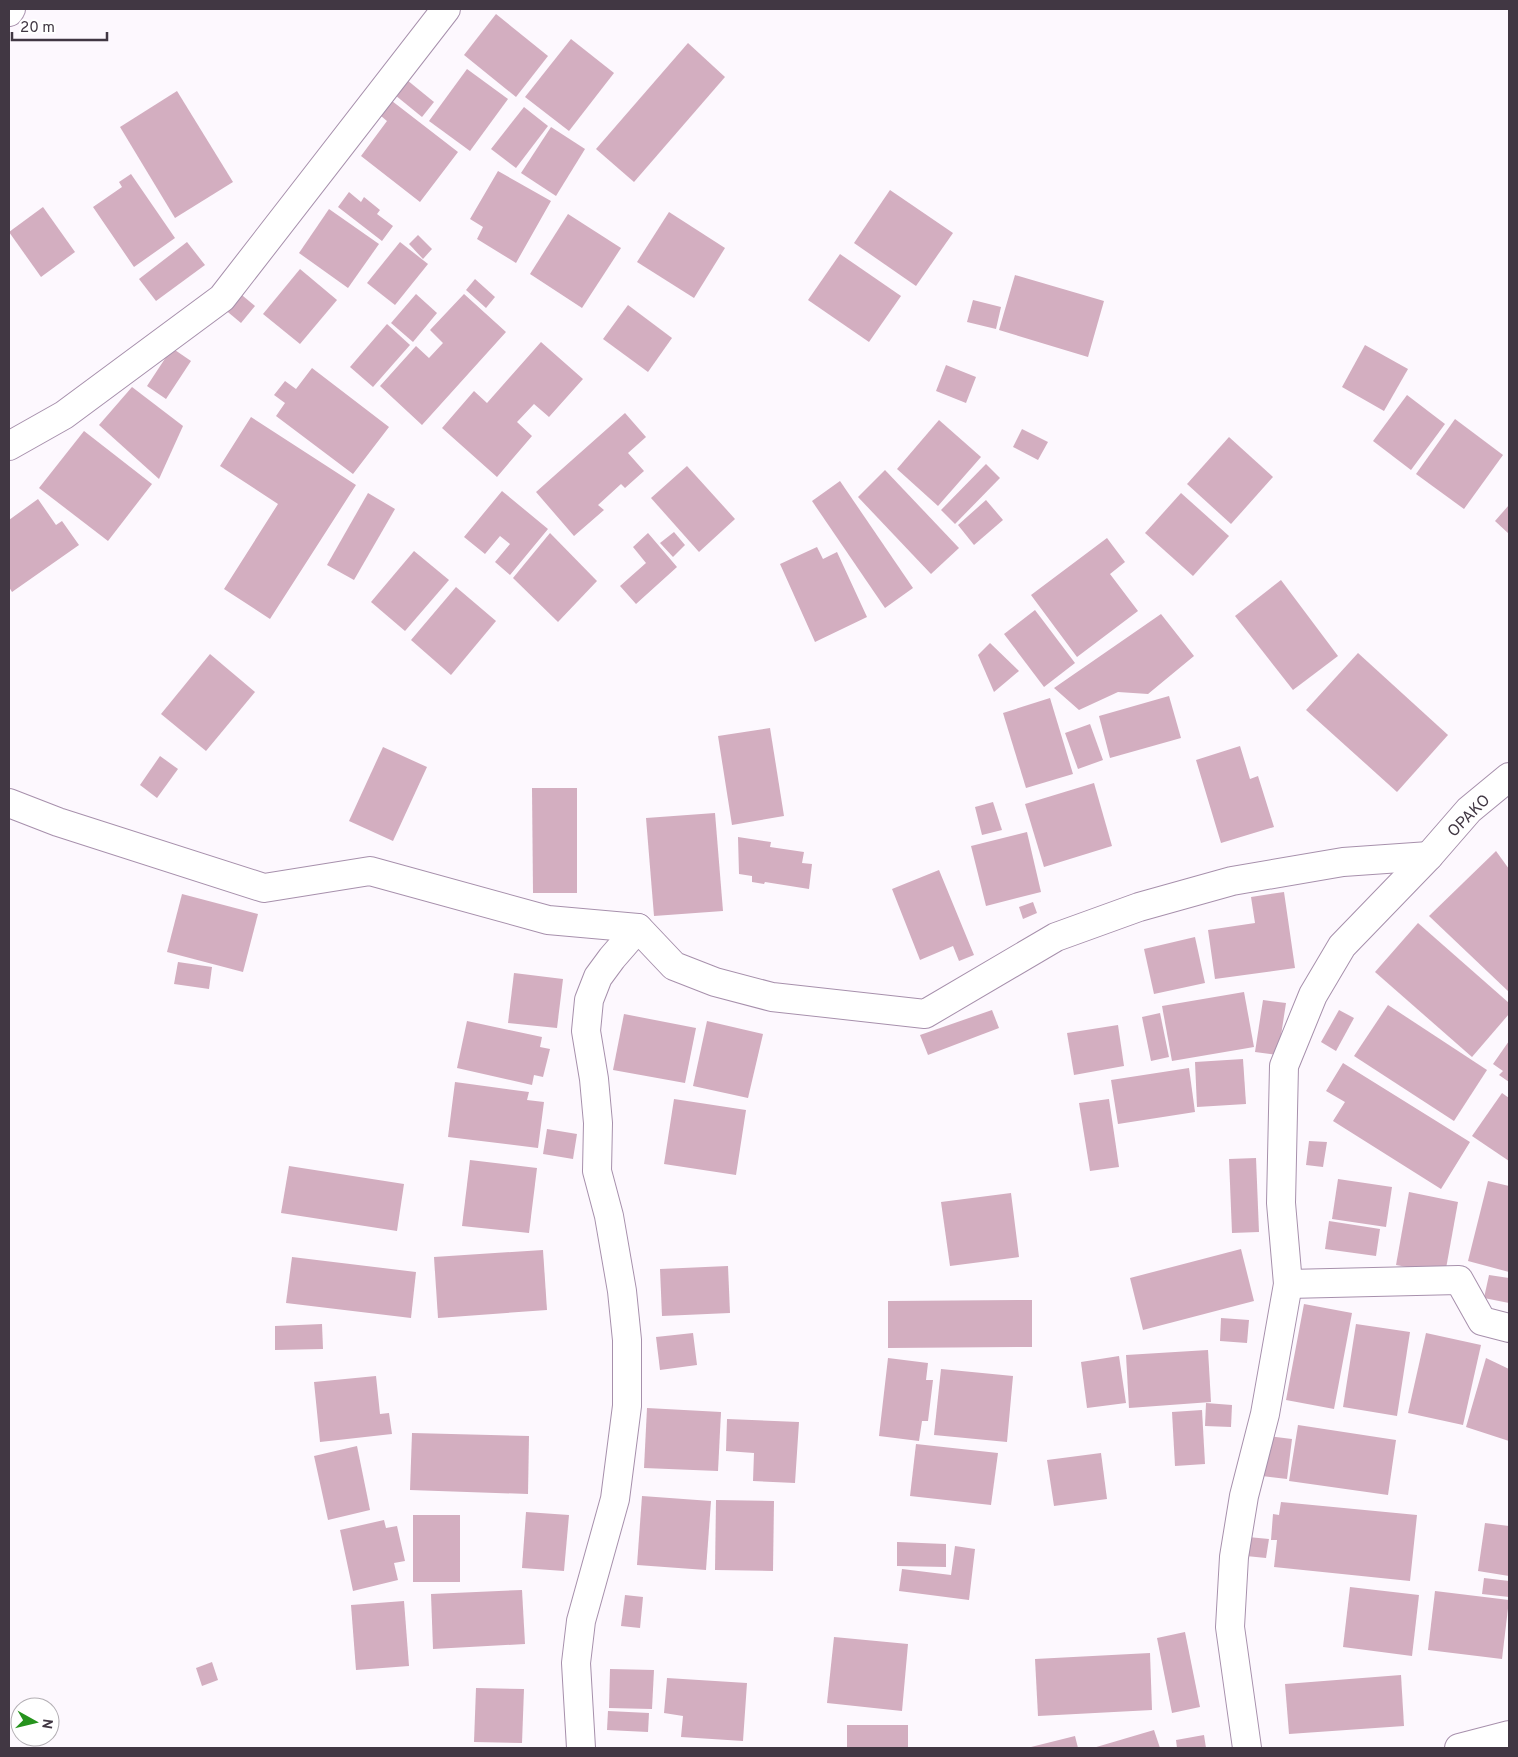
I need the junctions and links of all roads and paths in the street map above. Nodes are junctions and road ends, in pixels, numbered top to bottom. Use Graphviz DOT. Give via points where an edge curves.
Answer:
graph roads {
  1 [pos="11,9"];
  2 [pos="446,9"];
  3 [pos="9,12"];
  4 [pos="9,446"];
  5 [pos="1509,777"];
  6 [pos="9,803"];
  7 [pos="1429,856"];
  8 [pos="638,928"];
  9 [pos="1288,1284"];
  10 [pos="1509,1328"];
  11 [pos="1509,1735"];
  12 [pos="581,1748"];
  13 [pos="1247,1748"];
  14 [pos="1459,1748"];
  1 -- 3 [label="street"];
  2 -- 4 [label="street" via="222,298 64,415"];
  5 -- 7 [label="street, OPAKO" via="1469,810"];
  6 -- 8 [label="street" via="58,822 264,888 370,871 548,920"];
  7 -- 8 [label="street" via="1343,862 1232,881 1139,907 1056,937 925,1014 772,997 714,982 674,966"];
  7 -- 9 [label="street, OPAKO" via="1342,946 1313,995 1284,1066 1281,1203"];
  8 -- 12 [label="street" via="598,976 589,1000 586,1031 598,1123 597,1172 622,1291 627,1340 627,1406 615,1499 581,1621 576,1663"];
  9 -- 10 [label="street" via="1459,1280 1482,1321"];
  9 -- 13 [label="street, OPAKO" via="1265,1414 1244,1496 1234,1556 1230,1627"];
  11 -- 14 [label="street"];
}
